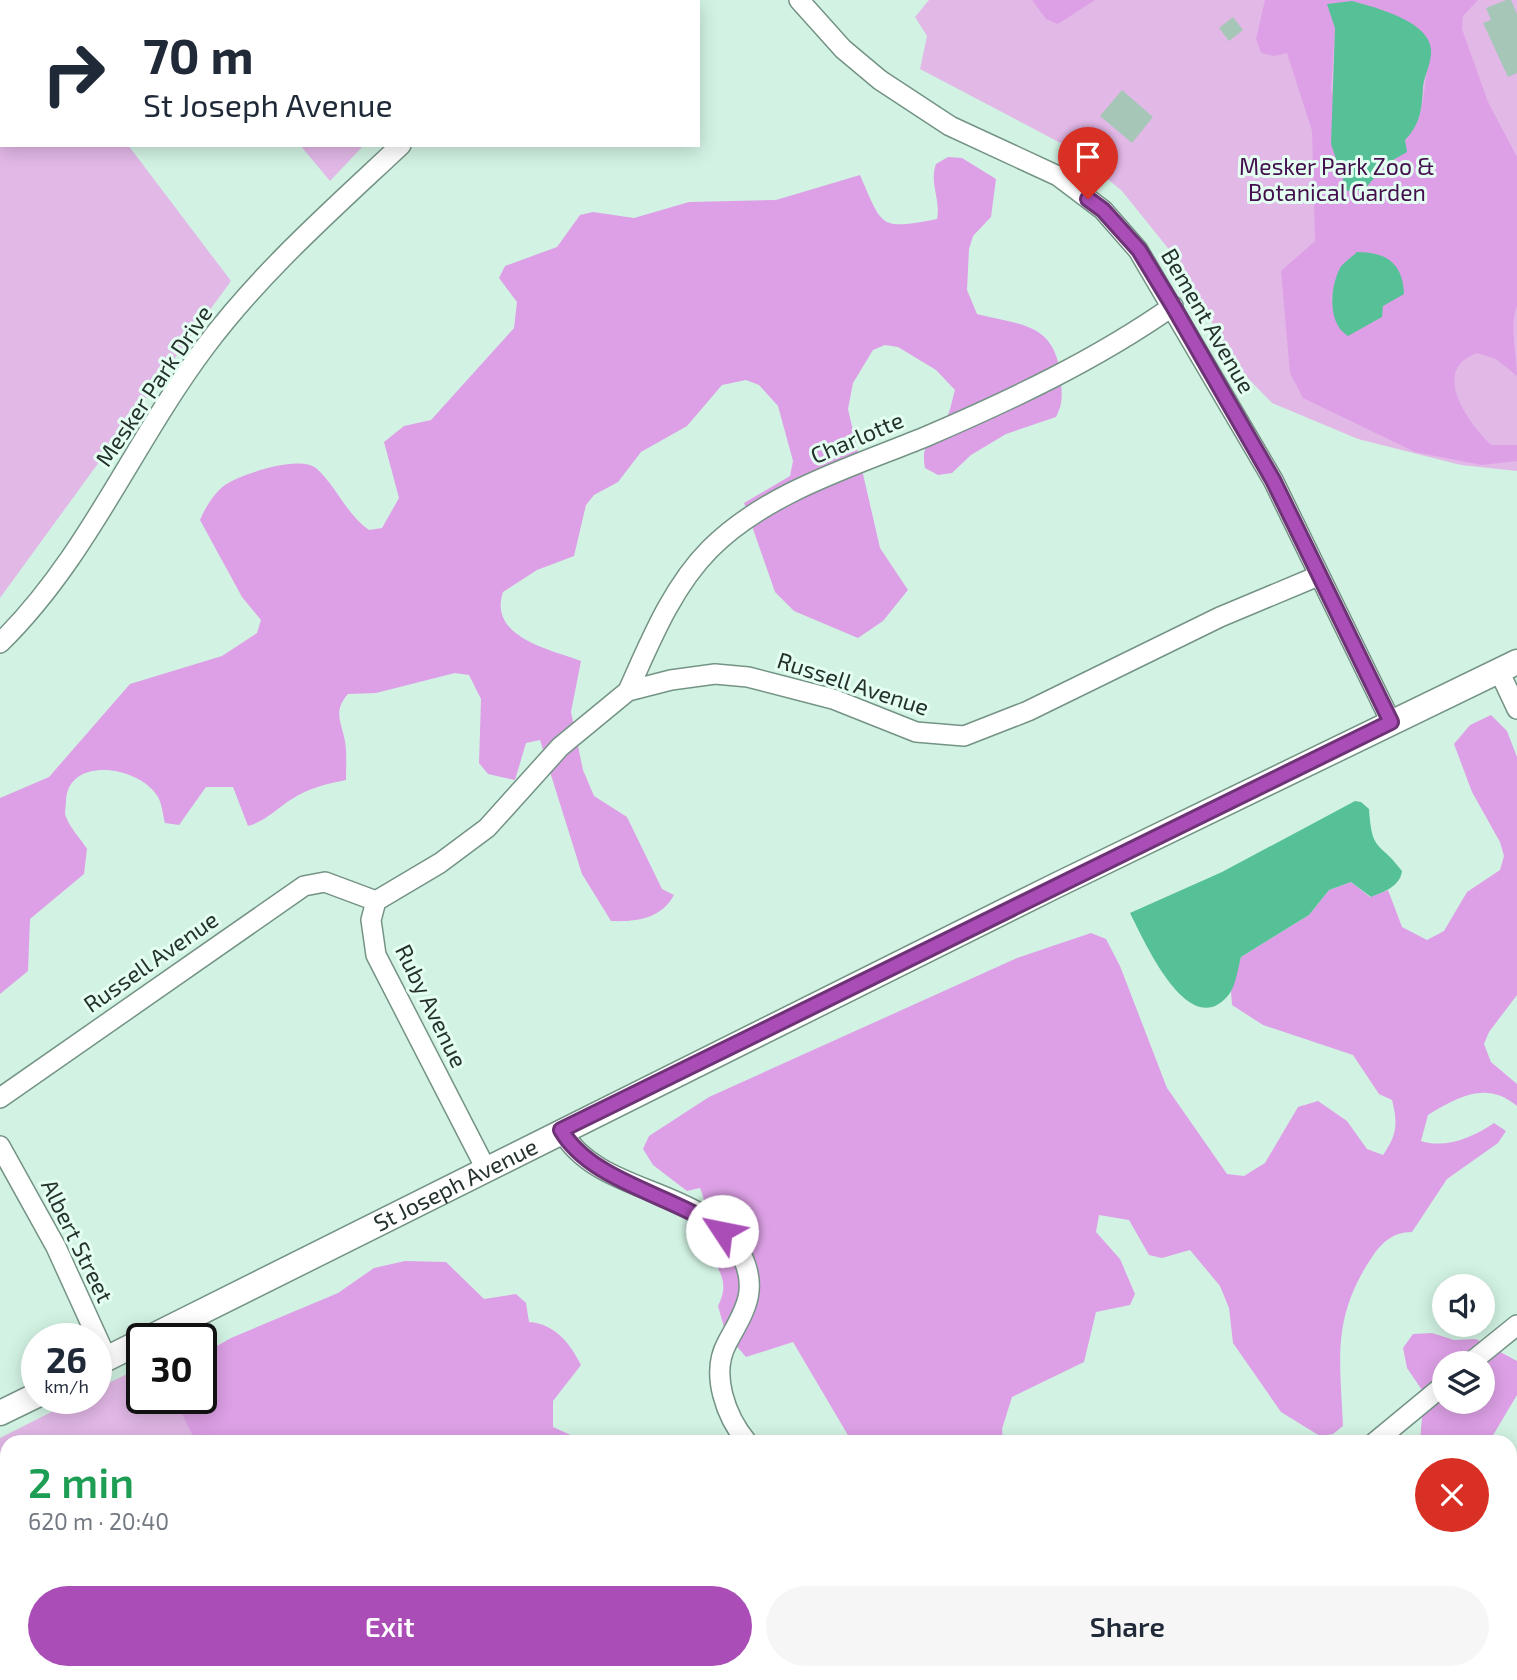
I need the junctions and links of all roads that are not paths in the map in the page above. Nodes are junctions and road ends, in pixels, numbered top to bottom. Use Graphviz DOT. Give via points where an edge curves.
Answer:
graph roads {
  1 [pos="799,0"];
  2 [pos="399,147"];
  3 [pos="1173,306"];
  4 [pos="1318,576"];
  5 [pos="0,643"];
  6 [pos="1508,667"];
  7 [pos="628,691"];
  8 [pos="1517,709"];
  9 [pos="1391,722"];
  10 [pos="376,901"];
  11 [pos="0,1098"];
  12 [pos="561,1130"];
  13 [pos="0,1146"];
  14 [pos="485,1167"];
  15 [pos="86,1323"];
  16 [pos="178,1323"];
  17 [pos="1517,1325"];
  18 [pos="1485,1351"];
  19 [pos="1432,1395"];
  20 [pos="21,1403"];
  21 [pos="0,1413"];
  22 [pos="742,1435"];
  23 [pos="1383,1435"];
  1 -- 3 [label="street, Bement Avenue" via="843,48 915,104 950,126 1058,176 1103,210 1139,250"];
  2 -- 5 [label="street, Mesker Park Drive" via="231,315 188,371 53,585"];
  3 -- 4 [label="street, Bement Avenue" via="1273,480"];
  3 -- 7 [label="street, Charlotte" via="1108,349 1041,384 834,472 733,530 694,567"];
  4 -- 7 [label="street, Russell Avenue" via="1028,711 964,736 916,732 833,699 748,677 715,674"];
  4 -- 9 [label="street, Bement Avenue"];
  6 -- 8 [label="street"];
  6 -- 9 [label="main road, St Joseph Avenue"];
  7 -- 10 [label="street, Russell Avenue" via="560,747 487,828"];
  9 -- 12 [label="main road, St Joseph Avenue"];
  10 -- 11 [label="street, Russell Avenue" via="335,884 320,881 304,886"];
  10 -- 14 [label="street, Ruby Avenue" via="372,920 376,955"];
  12 -- 14 [label="main road, St Joseph Avenue"];
  12 -- 22 [label="street" via="581,1157 703,1216 741,1256 749,1300 720,1362 720,1380 733,1422"];
  13 -- 15 [label="street, Albert Street" via="56,1247"];
  14 -- 16 [label="main road, St Joseph Avenue"];
  17 -- 18 [label="street"];
  19 -- 23 [label="street"];
  20 -- 21 [label="main road"];
}
